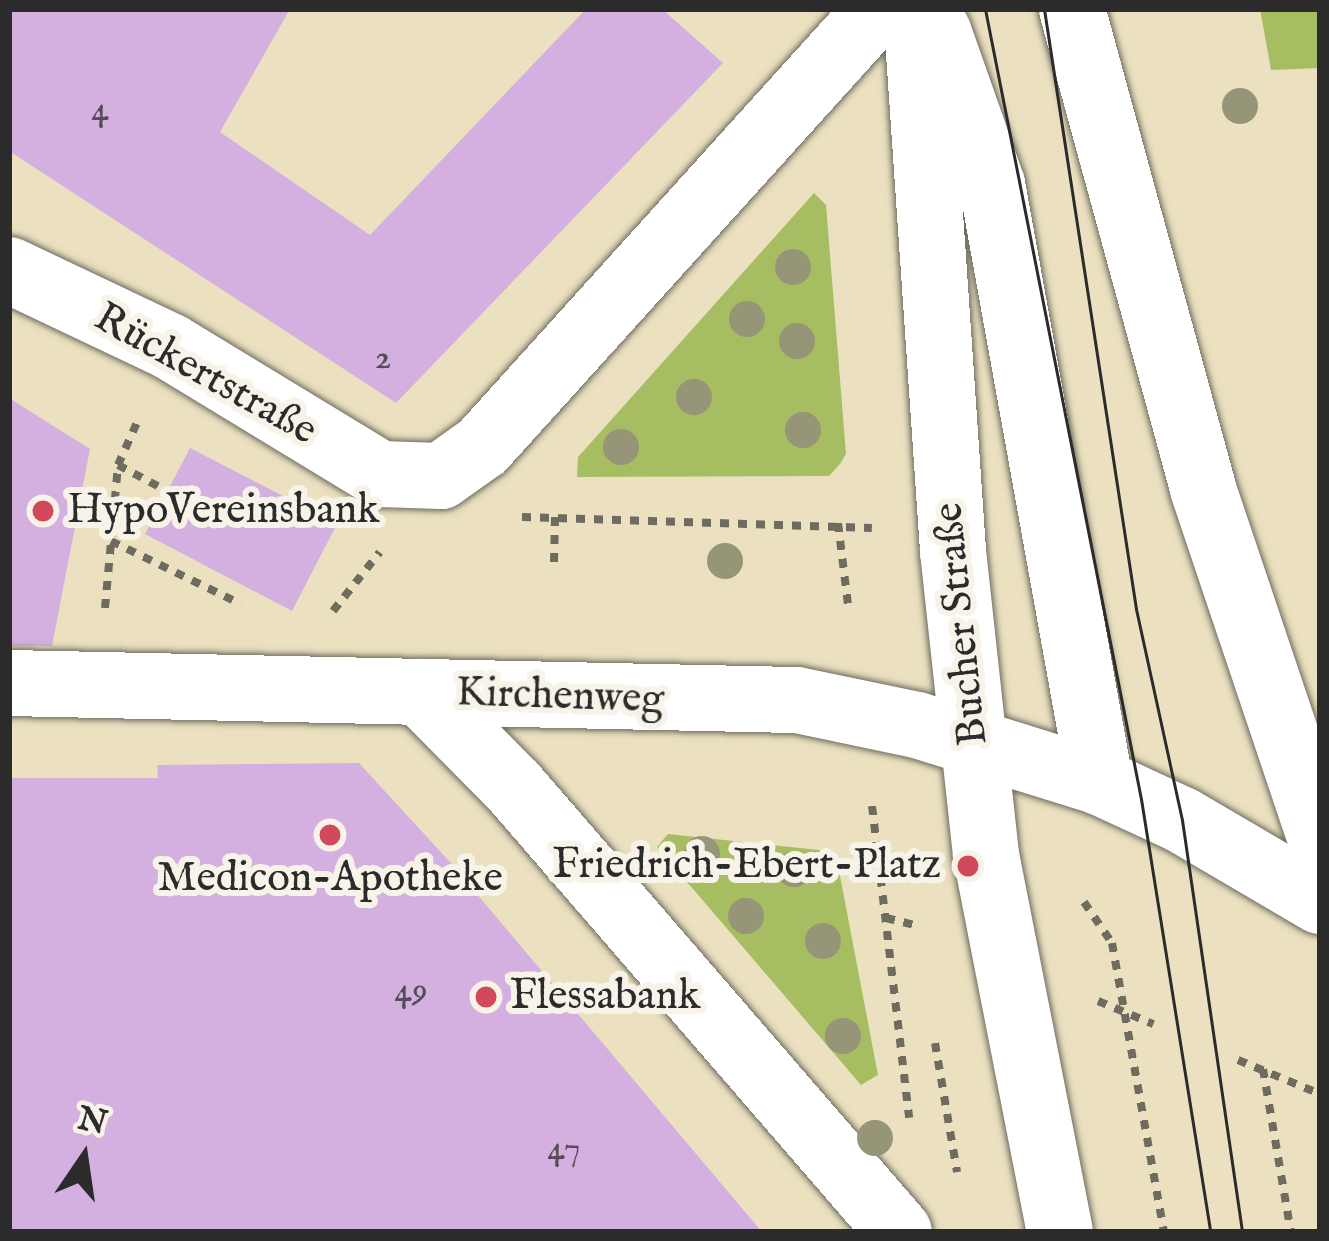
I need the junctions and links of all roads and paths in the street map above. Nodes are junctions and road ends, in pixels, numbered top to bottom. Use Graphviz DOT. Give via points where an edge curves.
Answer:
graph roads {
  1 [pos="878,9"];
  2 [pos="916,9"];
  3 [pos="930,9"];
  4 [pos="1072,9"];
  5 [pos="9,270"];
  6 [pos="171,346"];
  7 [pos="118,465"];
  8 [pos="401,480"];
  9 [pos="167,491"];
  10 [pos="555,517"];
  11 [pos="838,523"];
  12 [pos="891,534"];
  13 [pos="111,541"];
  14 [pos="554,562"];
  15 [pos="848,604"];
  16 [pos="254,611"];
  17 [pos="321,616"];
  18 [pos="99,682"];
  19 [pos="9,683"];
  20 [pos="420,692"];
  21 [pos="974,741"];
  22 [pos="1100,782"];
  23 [pos="872,806"];
  24 [pos="1320,836"];
  25 [pos="1320,901"];
  26 [pos="1084,902"];
  27 [pos="934,1043"];
  28 [pos="1238,1060"];
  29 [pos="1263,1069"];
  30 [pos="1320,1094"];
  31 [pos="910,1127"];
  32 [pos="959,1185"];
  33 [pos="899,1232"];
  34 [pos="1060,1232"];
  35 [pos="1164,1232"];
  36 [pos="1291,1232"];
  1 -- 8 [label="street" via="828,74 483,446 455,470"];
  2 -- 21 [label="street, Bucher Straße"];
  3 -- 22 [label="street" via="992,184"];
  4 -- 24 [label="street" via="1203,489"];
  5 -- 6 [label="street, Rückertstraße"];
  6 -- 7 [label="path"];
  6 -- 8 [label="street, Rückertstraße"];
  7 -- 9 [label="path"];
  7 -- 13 [label="path"];
  8 -- 10 [label="path" via="464,516"];
  8 -- 17 [label="path" via="388,542 337,609"];
  10 -- 11 [label="path"];
  10 -- 14 [label="path"];
  11 -- 12 [label="path"];
  11 -- 15 [label="path"];
  13 -- 16 [label="path"];
  13 -- 18 [label="path"];
  18 -- 19 [label="street, Kirchenweg"];
  18 -- 20 [label="street, Kirchenweg"];
  20 -- 21 [label="street, Kirchenweg" via="797,700"];
  20 -- 33 [label="street" via="514,787"];
  21 -- 22 [label="street, Kirchenweg"];
  21 -- 34 [label="street, Bucher Straße" via="1002,962"];
  22 -- 25 [label="street"];
  23 -- 31 [label="path"];
  26 -- 35 [label="path" via="1112,943"];
  27 -- 32 [label="path"];
  28 -- 29 [label="path"];
  29 -- 30 [label="path"];
  29 -- 36 [label="path"];
}
